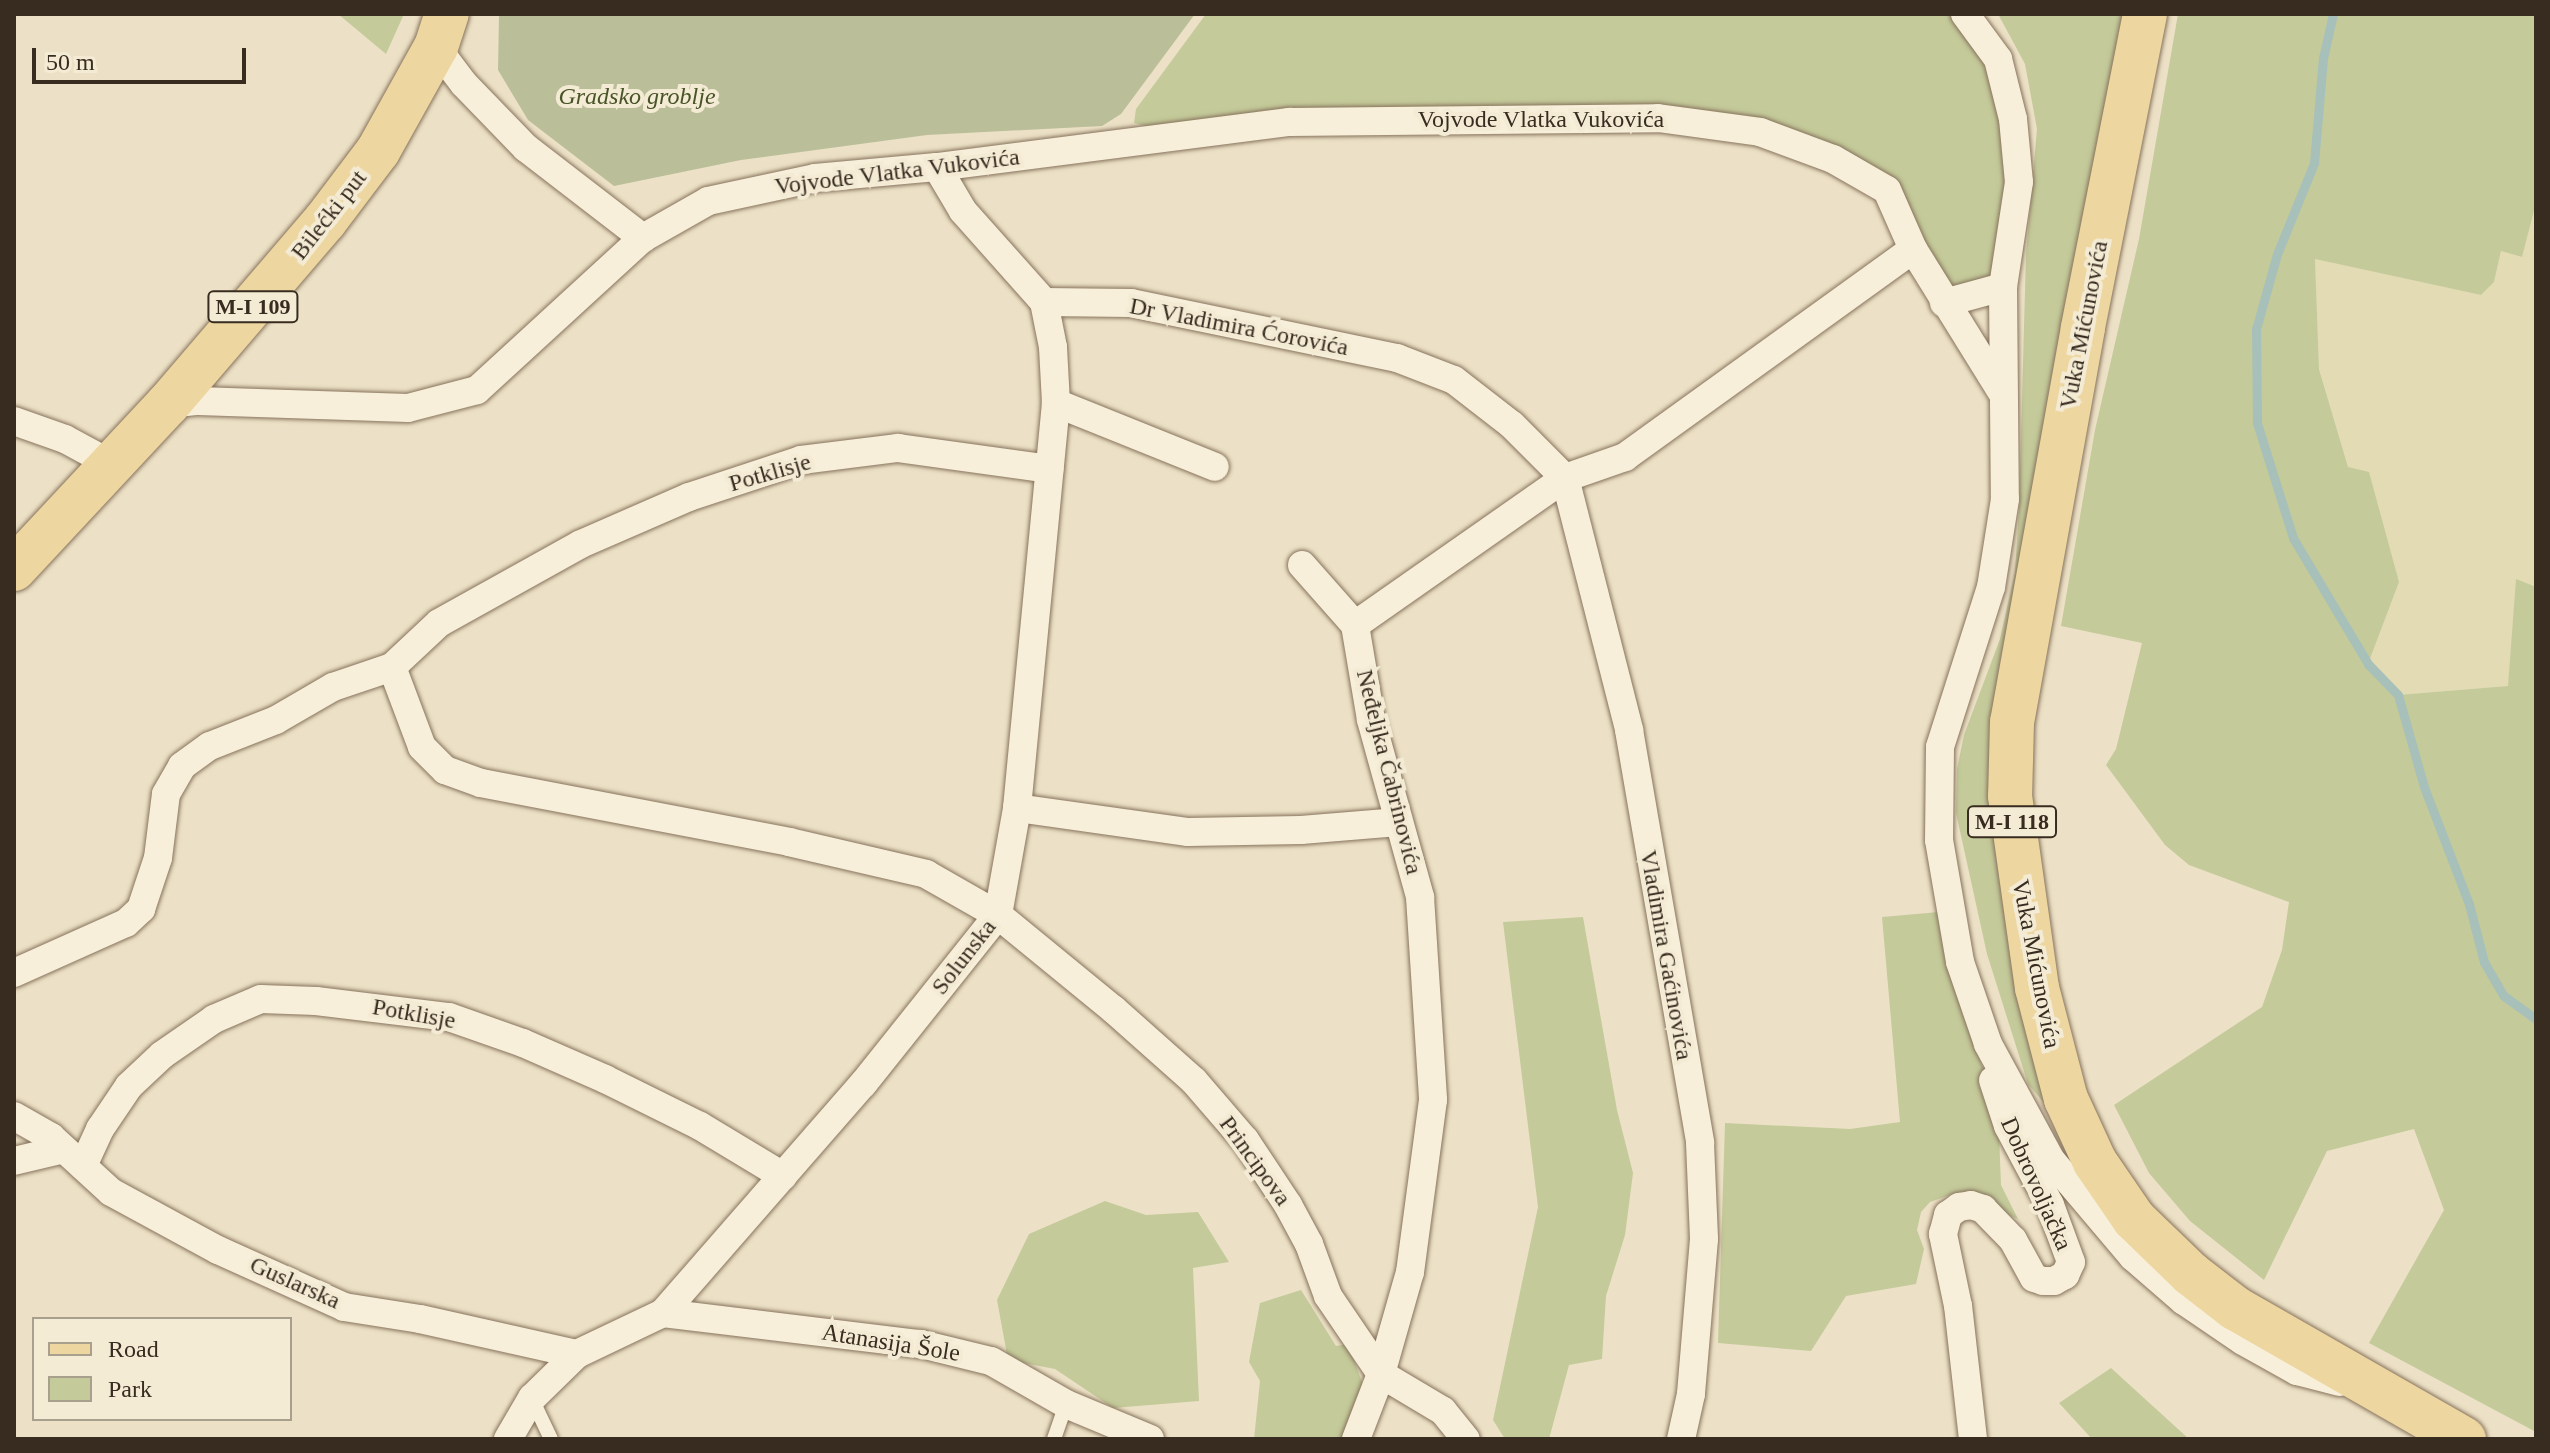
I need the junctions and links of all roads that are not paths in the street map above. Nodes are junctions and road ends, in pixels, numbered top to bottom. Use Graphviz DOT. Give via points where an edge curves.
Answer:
graph roads {
  1 [pos="1965,14"];
  2 [pos="2145,14"];
  3 [pos="442,31"];
  4 [pos="937,167"];
  5 [pos="643,238"];
  6 [pos="1913,249"];
  7 [pos="2003,287"];
  8 [pos="1044,302"];
  9 [pos="1944,303"];
  10 [pos="2001,391"];
  11 [pos="1056,403"];
  12 [pos="168,404"];
  13 [pos="14,421"];
  14 [pos="111,464"];
  15 [pos="1215,467"];
  16 [pos="1050,469"];
  17 [pos="1565,478"];
  18 [pos="1302,565"];
  19 [pos="14,569"];
  20 [pos="1355,625"];
  21 [pos="392,667"];
  22 [pos="1017,808"];
  23 [pos="1399,822"];
  24 [pos="998,915"];
  25 [pos="14,973"];
  26 [pos="1988,1044"];
  27 [pos="14,1116"];
  28 [pos="74,1158"];
  29 [pos="14,1161"];
  30 [pos="783,1176"];
  31 [pos="663,1313"];
  32 [pos="577,1354"];
  33 [pos="1381,1374"];
  34 [pos="2363,1383"];
  35 [pos="532,1398"];
  36 [pos="1066,1404"];
  37 [pos="508,1439"];
  38 [pos="551,1439"];
  39 [pos="1054,1439"];
  40 [pos="1150,1439"];
  41 [pos="1356,1439"];
  42 [pos="1466,1439"];
  43 [pos="1681,1439"];
  44 [pos="1973,1439"];
  45 [pos="2464,1439"];
  1 -- 7 [label="street" via="1998,59 2013,119 2019,182"];
  2 -- 34 [label="main road, Vuka Mićunovića / M-I 118" via="2013,709 2010,796 2022,901 2057,1071 2081,1133 2114,1192 2134,1219 2209,1289"];
  3 -- 5 [label="street" via="464,84 526,148"];
  3 -- 12 [label="main road, Bilećki put / M-I 109" via="378,151 284,273"];
  4 -- 5 [label="street, Vojvode Vlatka Vukovića" via="815,178 708,201"];
  4 -- 6 [label="street, Vojvode Vlatka Vukovića" via="1289,122 1658,118 1760,132 1833,159 1887,190"];
  4 -- 8 [label="street" via="963,211"];
  5 -- 12 [label="street, Vojvode Vlatka Vukovića" via="477,390 408,408"];
  6 -- 9 [label="street, Vojvode Vlatka Vukovića"];
  6 -- 17 [label="street" via="1625,457"];
  7 -- 9 [label="street"];
  7 -- 10 [label="street"];
  8 -- 11 [label="street, Solunska"];
  8 -- 17 [label="street, Dr Vladimira Ćorovića" via="1131,303 1397,358 1454,380 1512,425"];
  9 -- 10 [label="street, Vojvode Vlatka Vukovića"];
  10 -- 26 [label="street" via="2005,499 1991,587 1940,747 1939,840 1960,962"];
  11 -- 15 [label="street"];
  11 -- 16 [label="street, Solunska"];
  12 -- 14 [label="main road, Bilećki put / M-I 109"];
  13 -- 14 [label="street" via="65,439"];
  14 -- 19 [label="main road, Bilećki put / M-I 109"];
  16 -- 21 [label="street, Potklisje" via="898,448 801,460 689,497 581,544 439,623"];
  16 -- 22 [label="street, Solunska"];
  17 -- 20 [label="street"];
  17 -- 43 [label="street, Vladimira Gaćinovića" via="1629,730 1700,1143 1704,1239 1691,1394"];
  18 -- 20 [label="street"];
  20 -- 23 [label="street, Neđeljka Čabrinovića" via="1371,720"];
  21 -- 24 [label="street" via="422,747 445,770 481,783 926,874"];
  21 -- 25 [label="street, Potklisje" via="333,687 276,720 210,746 182,766 166,794 158,858 141,909 126,923"];
  22 -- 23 [label="street" via="1188,832"];
  22 -- 24 [label="street, Solunska"];
  23 -- 33 [label="street, Neđeljka Čabrinovića" via="1420,897 1433,1100 1410,1272"];
  24 -- 30 [label="street, Solunska"];
  24 -- 33 [label="street, Principova" via="1194,1081 1245,1140 1302,1231 1328,1296"];
  26 -- 34 [label="street" via="2051,1160 2133,1257 2184,1301 2297,1371"];
  26 -- 44 [label="street, Dobrovoljačka" via="1995,1091 2008,1126 2050,1205 2071,1262 2065,1275 2054,1281 2034,1278 2013,1240 1983,1209 1959,1207 1948,1215 1943,1234 1956,1294"];
  27 -- 28 [label="street, Guslarska" via="51,1137"];
  28 -- 29 [label="street"];
  28 -- 30 [label="street, Potklisje" via="129,1086 162,1055 214,1019 261,999 449,1017 605,1079 700,1126"];
  28 -- 32 [label="street, Guslarska" via="111,1192 205,1243 344,1307"];
  30 -- 31 [label="street, Solunska"];
  31 -- 32 [label="street, Solunska"];
  31 -- 36 [label="street, Atanasija Šole" via="921,1344 991,1361"];
  32 -- 35 [label="street, Solunska"];
  33 -- 41 [label="street, Neđeljka Čabrinovića"];
  33 -- 42 [label="street, Principova" via="1443,1411"];
  34 -- 45 [label="main road, Vuka Mićunovića / M-I 118"];
  35 -- 37 [label="street, Solunska"];
  35 -- 38 [label="lane"];
  36 -- 39 [label="lane"];
  36 -- 40 [label="street, Atanasija Šole"];
}
